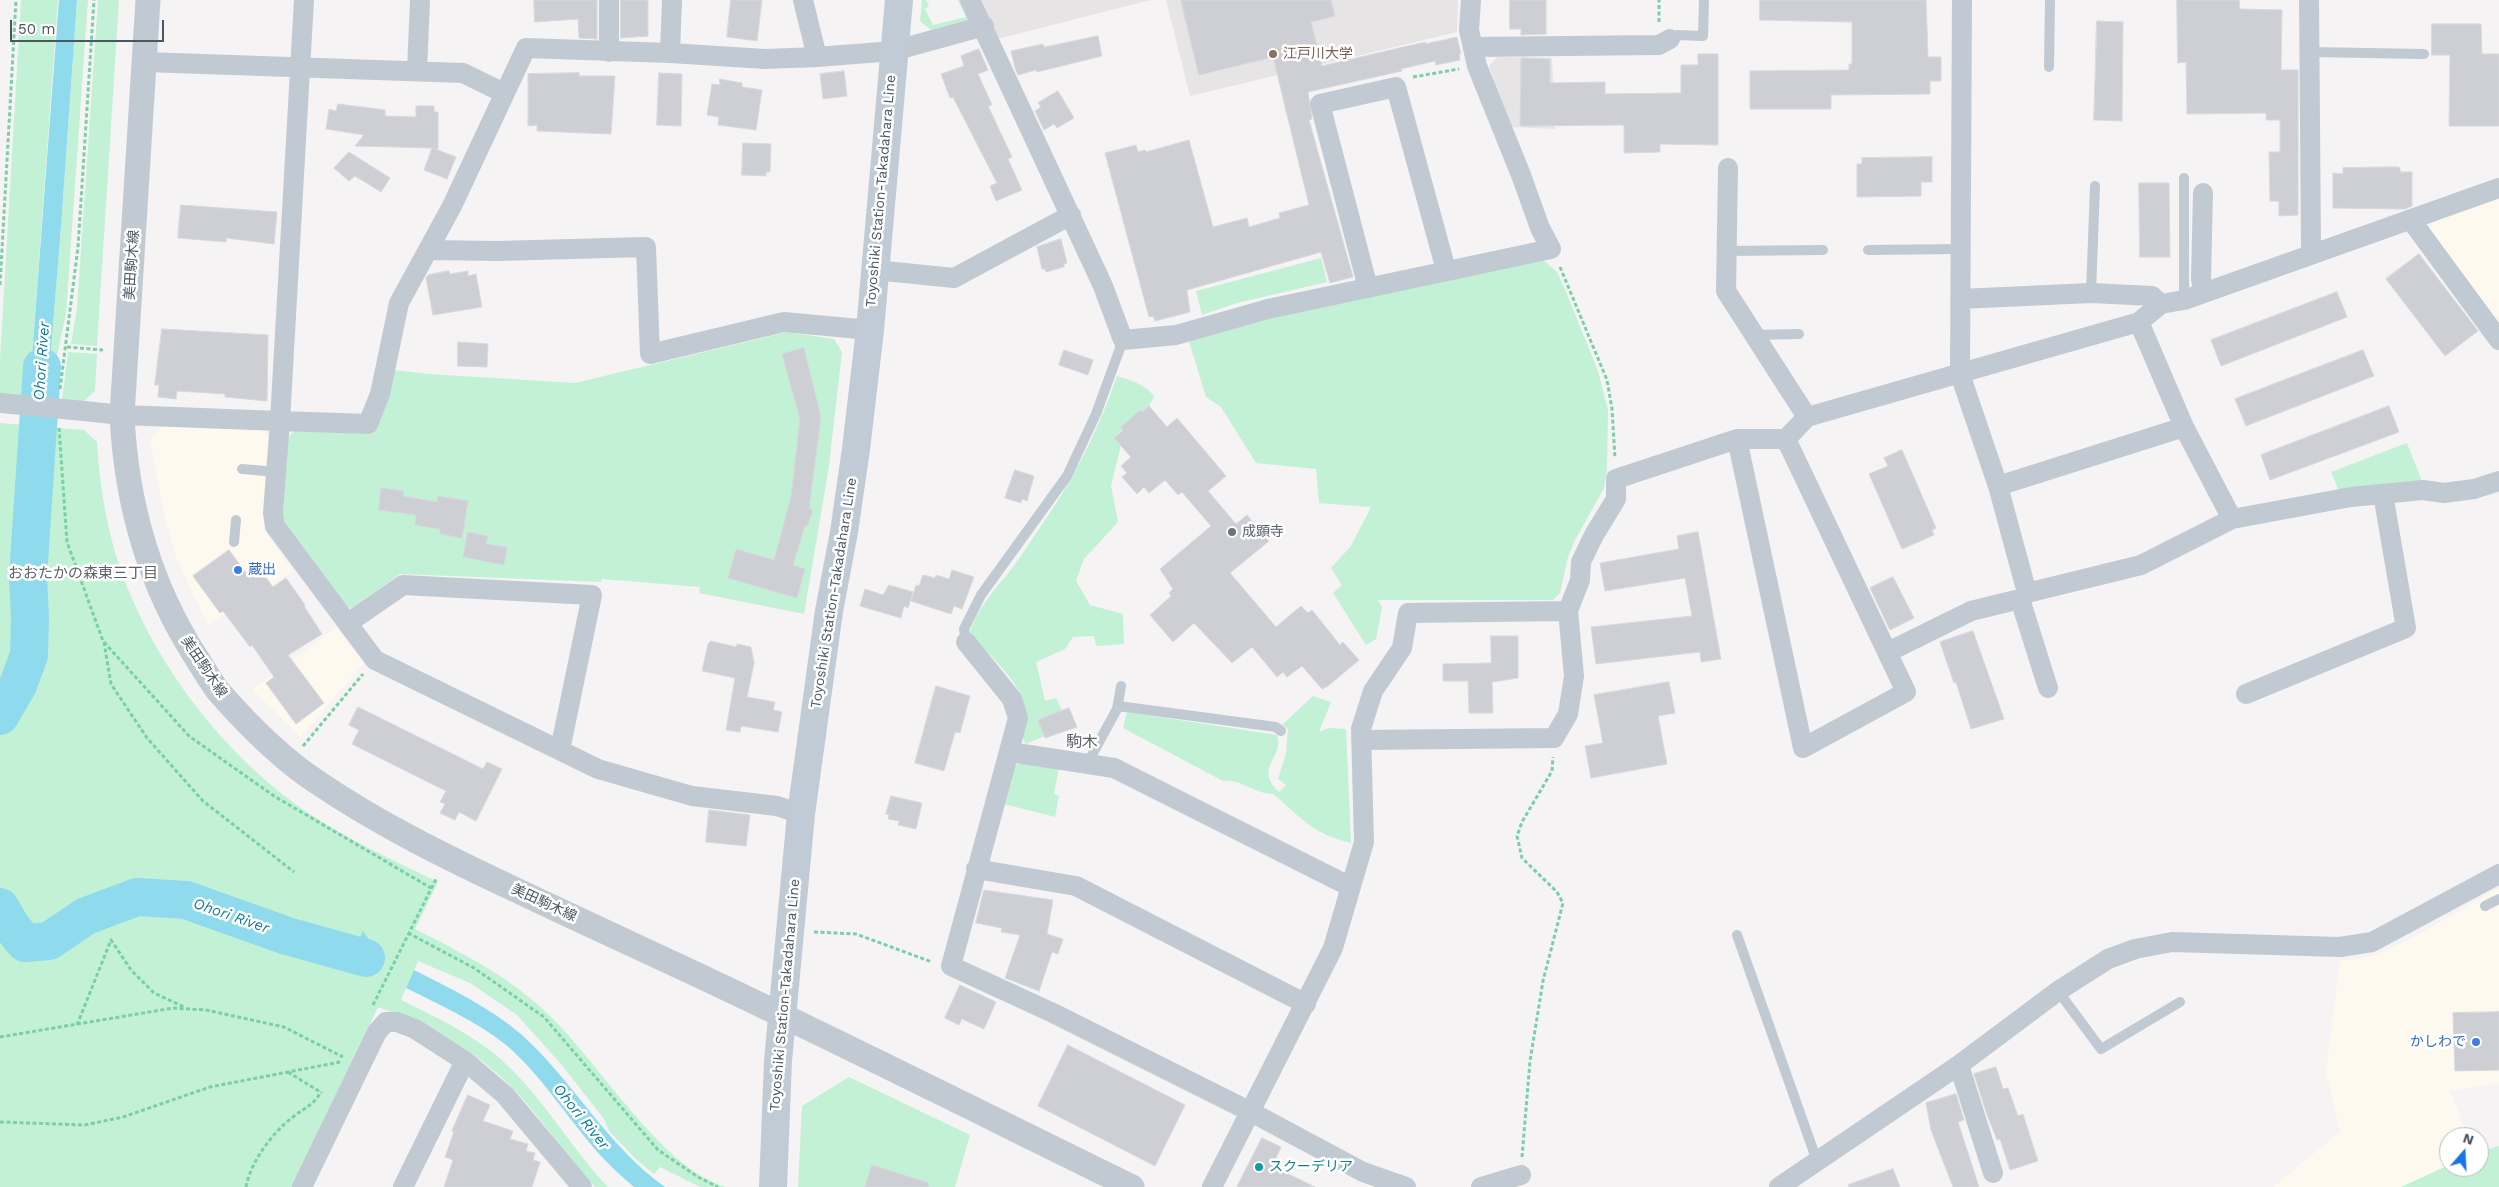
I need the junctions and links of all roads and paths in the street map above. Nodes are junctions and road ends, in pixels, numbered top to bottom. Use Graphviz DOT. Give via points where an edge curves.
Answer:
graph roads {
  1 [pos="16,0"];
  2 [pos="94,0"];
  3 [pos="148,0"];
  4 [pos="304,0"];
  5 [pos="420,0"];
  6 [pos="609,0"];
  7 [pos="672,0"];
  8 [pos="803,0"];
  9 [pos="899,0"];
  10 [pos="970,0"];
  11 [pos="1471,0"];
  12 [pos="1704,0"];
  13 [pos="1962,0"];
  14 [pos="2050,0"];
  15 [pos="2309,0"];
  16 [pos="984,26"];
  17 [pos="1670,39"];
  18 [pos="893,51"];
  19 [pos="609,52"];
  20 [pos="2310,52"];
  21 [pos="670,53"];
  22 [pos="2424,54"];
  23 [pos="817,57"];
  24 [pos="1475,57"];
  25 [pos="144,62"];
  26 [pos="2049,67"];
  27 [pos="300,68"];
  28 [pos="417,71"];
  29 [pos="1396,87"];
  30 [pos="504,93"];
  31 [pos="1728,168"];
  32 [pos="2184,178"];
  33 [pos="2095,186"];
  34 [pos="2499,188"];
  35 [pos="2203,192"];
  36 [pos="1071,215"];
  37 [pos="2411,220"];
  38 [pos="1551,248"];
  39 [pos="1960,249"];
  40 [pos="428,250"];
  41 [pos="1822,250"];
  42 [pos="1868,250"];
  43 [pos="1727,251"];
  44 [pos="2315,252"];
  45 [pos="875,270"];
  46 [pos="1446,270"];
  47 [pos="0,285"];
  48 [pos="1368,288"];
  49 [pos="2091,292"];
  50 [pos="2204,292"];
  51 [pos="1960,299"];
  52 [pos="2184,300"];
  53 [pos="2161,304"];
  54 [pos="2139,322"];
  55 [pos="870,330"];
  56 [pos="1798,334"];
  57 [pos="1753,335"];
  58 [pos="1123,340"];
  59 [pos="2499,340"];
  60 [pos="67,347"];
  61 [pos="104,350"];
  62 [pos="1960,374"];
  63 [pos="60,388"];
  64 [pos="0,403"];
  65 [pos="122,415"];
  66 [pos="1807,417"];
  67 [pos="280,421"];
  68 [pos="2184,427"];
  69 [pos="1736,439"];
  70 [pos="1786,439"];
  71 [pos="242,469"];
  72 [pos="277,472"];
  73 [pos="1616,479"];
  74 [pos="2499,481"];
  75 [pos="1998,486"];
  76 [pos="2384,494"];
  77 [pos="2232,519"];
  78 [pos="236,520"];
  79 [pos="234,542"];
  80 [pos="2023,596"];
  81 [pos="1568,611"];
  82 [pos="348,623"];
  83 [pos="104,641"];
  84 [pos="966,642"];
  85 [pos="1888,652"];
  86 [pos="375,660"];
  87 [pos="1121,686"];
  88 [pos="2048,688"];
  89 [pos="2246,694"];
  90 [pos="1118,706"];
  91 [pos="1281,731"];
  92 [pos="1554,738"];
  93 [pos="1360,740"];
  94 [pos="302,746"];
  95 [pos="560,750"];
  96 [pos="1010,752"];
  97 [pos="1087,764"];
  98 [pos="800,814"];
  99 [pos="976,869"];
  100 [pos="294,872"];
  101 [pos="2499,874"];
  102 [pos="437,877"];
  103 [pos="1351,887"];
  104 [pos="2499,899"];
  105 [pos="2485,906"];
  106 [pos="808,932"];
  107 [pos="408,933"];
  108 [pos="1738,935"];
  109 [pos="951,966"];
  110 [pos="2058,991"];
  111 [pos="2180,1002"];
  112 [pos="1306,1004"];
  113 [pos="187,1009"];
  114 [pos="372,1009"];
  115 [pos="782,1015"];
  116 [pos="76,1025"];
  117 [pos="0,1036"];
  118 [pos="465,1061"];
  119 [pos="1958,1065"];
  120 [pos="288,1072"];
  121 [pos="1251,1112"];
  122 [pos="0,1122"];
  123 [pos="1816,1161"];
  124 [pos="1993,1172"];
  125 [pos="1521,1175"];
  126 [pos="246,1187"];
  127 [pos="302,1187"];
  128 [pos="403,1187"];
  129 [pos="582,1187"];
  130 [pos="718,1187"];
  131 [pos="773,1187"];
  132 [pos="1132,1187"];
  133 [pos="1212,1187"];
  134 [pos="1406,1187"];
  135 [pos="1481,1187"];
  136 [pos="1779,1187"];
  1 -- 47 [label="path"];
  2 -- 60 [label="path" via="78,247"];
  3 -- 25 [label="street, 美田駒木線"];
  4 -- 27 [label="street"];
  5 -- 28 [label="street"];
  6 -- 19 [label="street"];
  7 -- 21 [label="street"];
  8 -- 23 [label="street"];
  9 -- 18 [label="main road, Toyoshiki Station-Takadahara Line"];
  10 -- 16 [label="street"];
  11 -- 24 [label="street" via="1469,30"];
  12 -- 17 [label="lane" via="1703,36 1677,35"];
  13 -- 39 [label="street"];
  14 -- 26 [label="lane"];
  15 -- 20 [label="street"];
  16 -- 18 [label="street"];
  16 -- 36 [label="street"];
  17 -- 24 [label="street" via="1659,45"];
  18 -- 23 [label="street"];
  18 -- 45 [label="main road, Toyoshiki Station-Takadahara Line"];
  19 -- 21 [label="street"];
  19 -- 30 [label="street" via="526,48"];
  20 -- 22 [label="lane"];
  20 -- 44 [label="street" via="2311,244"];
  21 -- 23 [label="street" via="765,59"];
  24 -- 29 [label="path" via="1405,78"];
  24 -- 38 [label="street" via="1540,228"];
  25 -- 27 [label="street"];
  25 -- 65 [label="street, 美田駒木線"];
  27 -- 28 [label="street"];
  27 -- 67 [label="street"];
  28 -- 30 [label="street" via="462,73"];
  29 -- 46 [label="street"];
  29 -- 48 [label="street" via="1320,104"];
  30 -- 40 [label="street"];
  31 -- 43 [label="street"];
  32 -- 52 [label="lane"];
  33 -- 49 [label="lane"];
  34 -- 37 [label="street"];
  35 -- 50 [label="street" via="2201,278"];
  36 -- 45 [label="street" via="954,278"];
  36 -- 58 [label="street"];
  37 -- 44 [label="street"];
  37 -- 59 [label="street"];
  38 -- 46 [label="street"];
  38 -- 73 [label="path" via="1607,380"];
  39 -- 42 [label="lane"];
  39 -- 51 [label="street"];
  40 -- 55 [label="street" via="646,247 650,354 784,322"];
  40 -- 67 [label="street" via="399,303 380,394 368,424"];
  41 -- 43 [label="lane"];
  43 -- 57 [label="street" via="1726,291"];
  44 -- 50 [label="street"];
  45 -- 55 [label="main road, Toyoshiki Station-Takadahara Line"];
  46 -- 48 [label="street"];
  48 -- 58 [label="street" via="1268,308 1176,335"];
  49 -- 51 [label="street"];
  49 -- 53 [label="street" via="2152,296"];
  50 -- 52 [label="street"];
  51 -- 62 [label="street"];
  52 -- 53 [label="street"];
  53 -- 54 [label="street"];
  54 -- 62 [label="street"];
  54 -- 68 [label="street"];
  55 -- 98 [label="main road, Toyoshiki Station-Takadahara Line" via="844,532 829,611"];
  56 -- 57 [label="lane"];
  57 -- 66 [label="street"];
  58 -- 84 [label="lane" via="1096,414 1067,476 981,595 964,630"];
  60 -- 61 [label="path"];
  60 -- 63 [label="path"];
  62 -- 66 [label="street"];
  62 -- 75 [label="street"];
  64 -- 65 [label="street, bridge"];
  65 -- 67 [label="street"];
  65 -- 115 [label="street, 美田駒木線" via="127,476 140,535 171,614 215,687 278,752 315,781 447,858"];
  66 -- 70 [label="street"];
  67 -- 72 [label="street"];
  68 -- 75 [label="street"];
  68 -- 77 [label="street"];
  69 -- 70 [label="street"];
  69 -- 73 [label="street"];
  69 -- 85 [label="street" via="1803,748 1906,692"];
  70 -- 85 [label="street"];
  71 -- 72 [label="lane"];
  72 -- 82 [label="street" via="275,526"];
  73 -- 81 [label="street" via="1616,499 1582,562 1580,580"];
  74 -- 76 [label="street" via="2444,493 2423,490"];
  75 -- 80 [label="street"];
  76 -- 77 [label="street"];
  76 -- 89 [label="street" via="2406,628"];
  77 -- 80 [label="street" via="2141,565"];
  78 -- 79 [label="lane"];
  80 -- 85 [label="street" via="1971,611"];
  80 -- 88 [label="street"];
  81 -- 92 [label="street" via="1574,676 1568,714"];
  81 -- 93 [label="street" via="1408,612 1402,648 1373,691"];
  82 -- 86 [label="street"];
  82 -- 95 [label="street" via="403,586 592,595"];
  83 -- 100 [label="path" via="111,684 147,738 203,801"];
  84 -- 96 [label="street" via="1012,699 1018,718"];
  86 -- 94 [label="path"];
  86 -- 95 [label="street"];
  87 -- 90 [label="lane"];
  90 -- 91 [label="lane"];
  90 -- 97 [label="lane"];
  92 -- 93 [label="street"];
  92 -- 125 [label="path" via="1552,771 1517,836 1522,858 1557,892 1563,903 1543,981 1530,1061"];
  93 -- 103 [label="street" via="1364,842"];
  95 -- 98 [label="street" via="598,769 692,796 777,806"];
  96 -- 97 [label="street"];
  96 -- 99 [label="street"];
  97 -- 103 [label="street" via="1114,768"];
  98 -- 115 [label="main road, Toyoshiki Station-Takadahara Line"];
  99 -- 109 [label="street"];
  99 -- 112 [label="street" via="1076,886"];
  101 -- 110 [label="street" via="2372,942 2340,947 2172,942 2134,949 2108,960"];
  102 -- 107 [label="path"];
  103 -- 112 [label="street" via="1333,948"];
  104 -- 105 [label="lane"];
  106 -- 109 [label="path" via="856,934 944,967"];
  107 -- 114 [label="path"];
  107 -- 130 [label="path" via="474,968 544,1017 658,1150"];
  108 -- 123 [label="lane"];
  109 -- 121 [label="street"];
  110 -- 111 [label="lane" via="2101,1049"];
  110 -- 119 [label="street"];
  112 -- 121 [label="street"];
  113 -- 116 [label="path" via="173,1008"];
  113 -- 116 [label="path" via="154,993 131,970 111,940"];
  113 -- 120 [label="path" via="284,1027 348,1060"];
  115 -- 131 [label="main road, Toyoshiki Station-Takadahara Line"];
  115 -- 132 [label="street, 美田駒木線"];
  116 -- 117 [label="path"];
  118 -- 127 [label="street" via="415,1030 397,1022 386,1022 377,1032"];
  118 -- 128 [label="street"];
  118 -- 129 [label="street" via="505,1095"];
  119 -- 123 [label="street"];
  119 -- 124 [label="street"];
  120 -- 122 [label="path" via="210,1087 123,1117 85,1125"];
  120 -- 126 [label="path" via="321,1092 314,1104 293,1116 274,1135 248,1177"];
  121 -- 133 [label="street"];
  121 -- 134 [label="street" via="1364,1172"];
  123 -- 136 [label="street"];
  125 -- 135 [label="street"];
}
